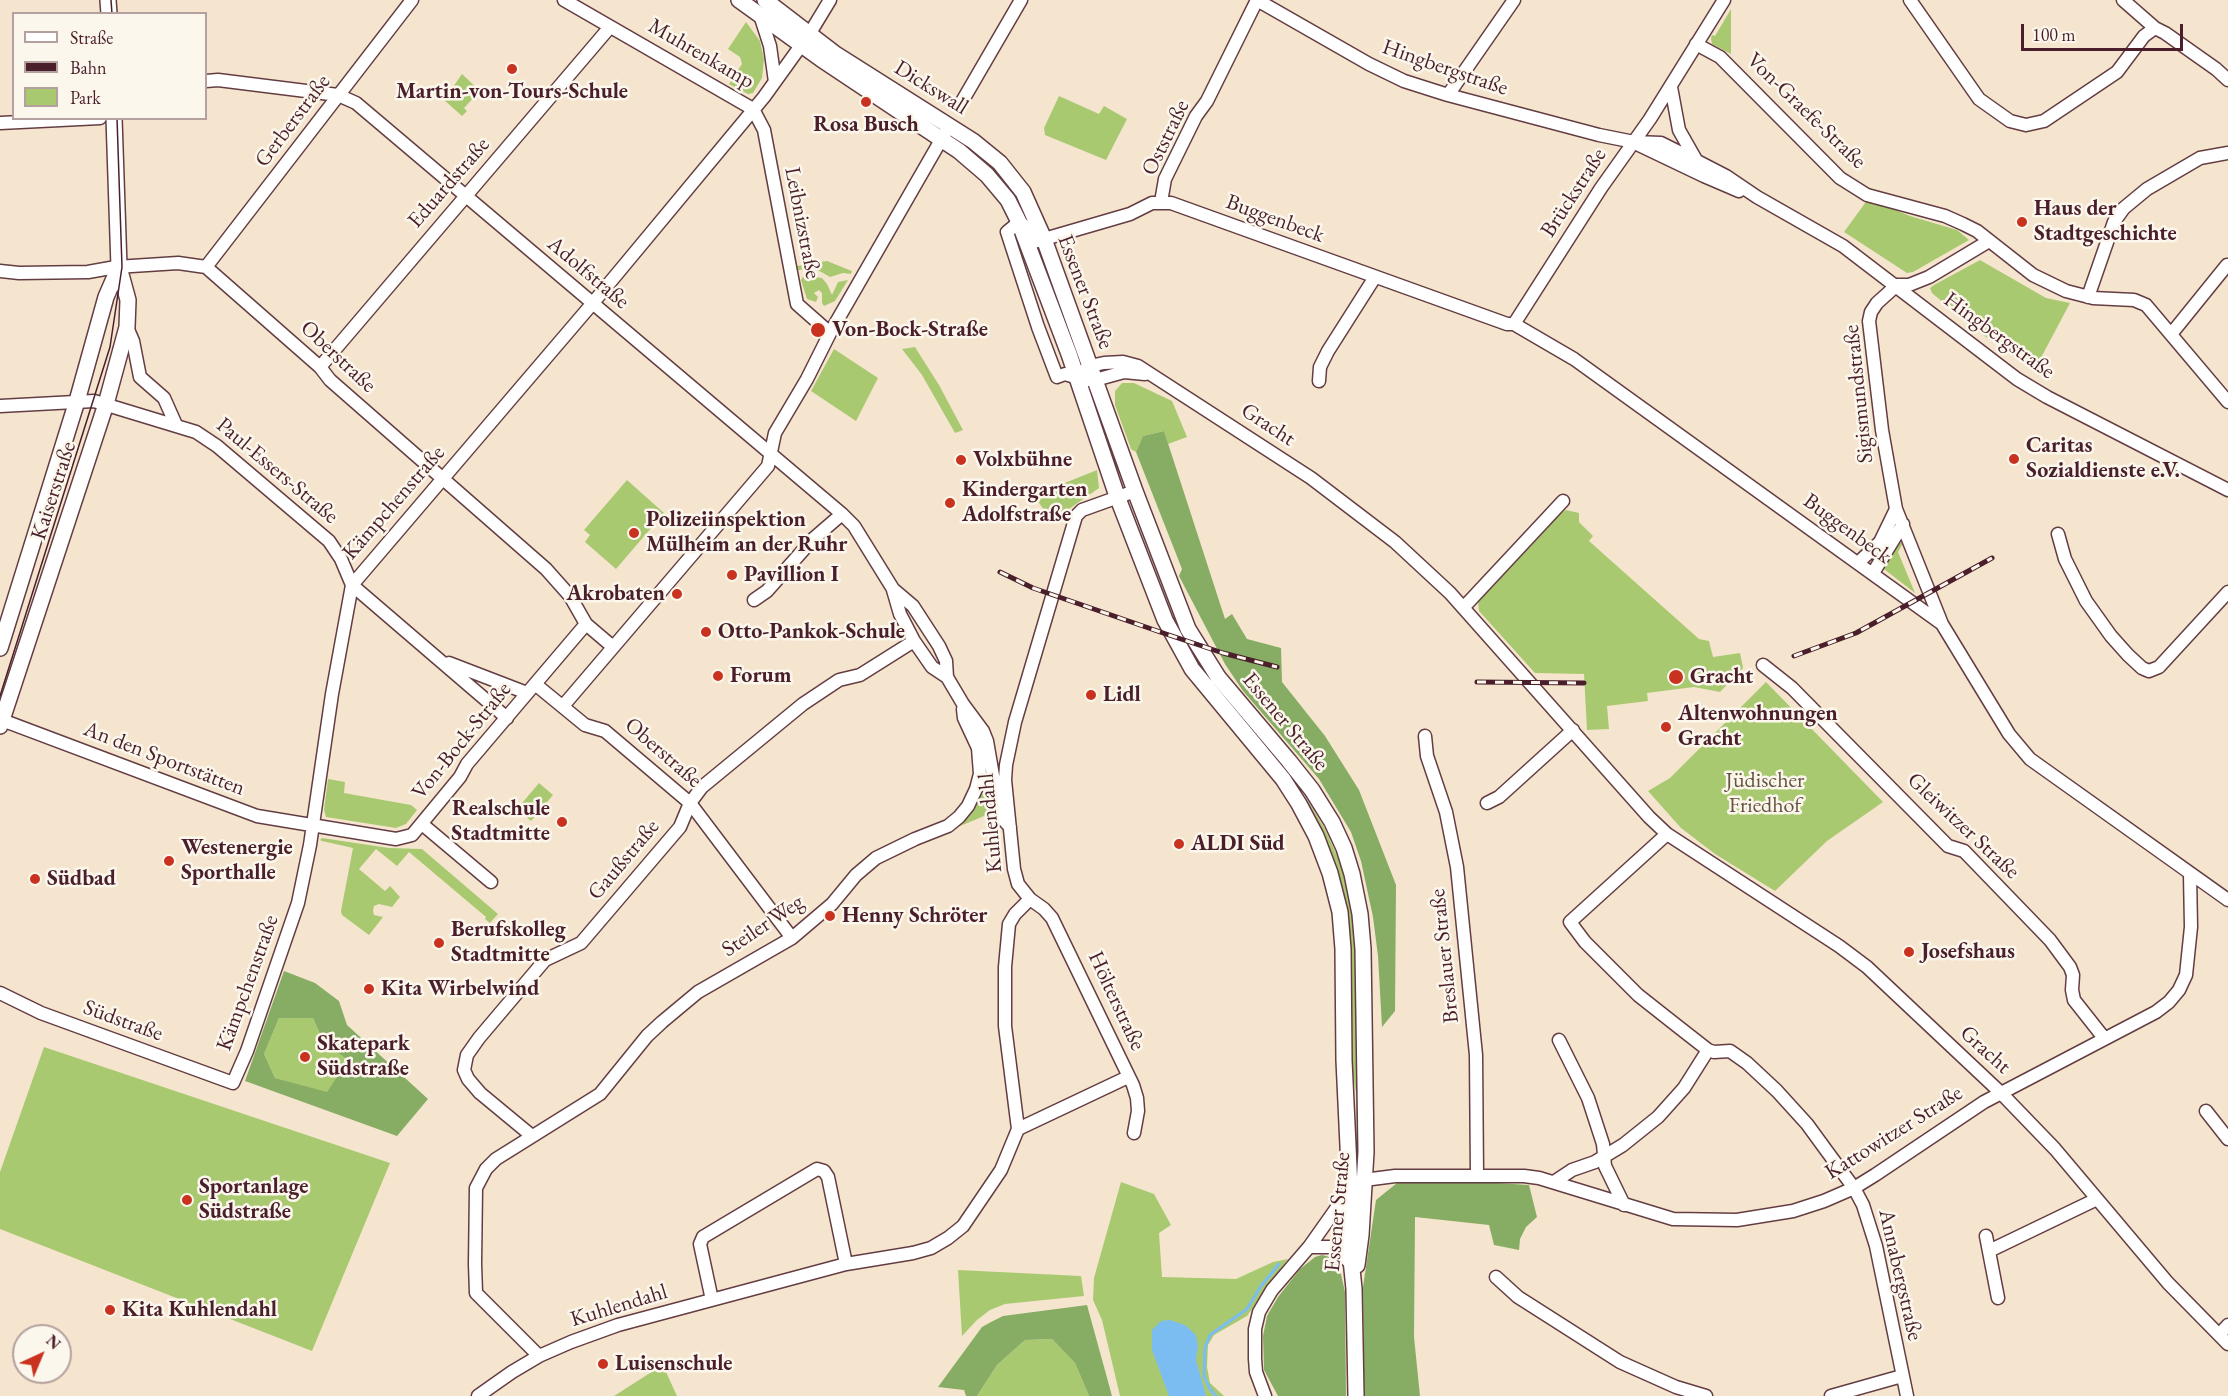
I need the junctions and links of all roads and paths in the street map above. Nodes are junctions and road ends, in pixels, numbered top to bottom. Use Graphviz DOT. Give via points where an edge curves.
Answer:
graph roads {
  1 [pos="412,0"];
  2 [pos="564,0"];
  3 [pos="739,0"];
  4 [pos="830,0"];
  5 [pos="1021,0"];
  6 [pos="1257,0"];
  7 [pos="1514,0"];
  8 [pos="1724,0"];
  9 [pos="1910,0"];
  10 [pos="2123,0"];
  11 [pos="763,8"];
  12 [pos="610,27"];
  13 [pos="2155,28"];
  14 [pos="806,39"];
  15 [pos="1696,44"];
  16 [pos="2228,80"];
  17 [pos="207,81"];
  18 [pos="775,82"];
  19 [pos="1671,87"];
  20 [pos="338,96"];
  21 [pos="1448,96"];
  22 [pos="960,105"];
  23 [pos="753,109"];
  24 [pos="60,120"];
  25 [pos="114,120"];
  26 [pos="0,123"];
  27 [pos="946,133"];
  28 [pos="1634,142"];
  29 [pos="2228,153"];
  30 [pos="1697,161"];
  31 [pos="466,195"];
  32 [pos="1757,197"];
  33 [pos="1161,202"];
  34 [pos="1019,222"];
  35 [pos="1044,239"];
  36 [pos="1989,241"];
  37 [pos="1027,244"];
  38 [pos="2228,265"];
  39 [pos="119,267"];
  40 [pos="206,267"];
  41 [pos="0,271"];
  42 [pos="1375,277"];
  43 [pos="1897,285"];
  44 [pos="2088,297"];
  45 [pos="592,304"];
  46 [pos="1514,324"];
  47 [pos="127,327"];
  48 [pos="830,333"];
  49 [pos="2172,333"];
  50 [pos="320,367"];
  51 [pos="1092,373"];
  52 [pos="1076,377"];
  53 [pos="1319,381"];
  54 [pos="77,401"];
  55 [pos="2228,402"];
  56 [pos="106,404"];
  57 [pos="0,406"];
  58 [pos="176,425"];
  59 [pos="770,452"];
  60 [pos="442,478"];
  61 [pos="2228,490"];
  62 [pos="1135,491"];
  63 [pos="1117,496"];
  64 [pos="1563,501"];
  65 [pos="1896,509"];
  66 [pos="842,514"];
  67 [pos="1903,524"];
  68 [pos="2058,534"];
  69 [pos="1858,563"];
  70 [pos="1873,573"];
  71 [pos="352,585"];
  72 [pos="893,589"];
  73 [pos="2228,592"];
  74 [pos="754,600"];
  75 [pos="1464,607"];
  76 [pos="586,624"];
  77 [pos="1942,624"];
  78 [pos="914,641"];
  79 [pos="613,647"];
  80 [pos="0,648"];
  81 [pos="442,661"];
  82 [pos="1762,665"];
  83 [pos="947,677"];
  84 [pos="531,688"];
  85 [pos="963,704"];
  86 [pos="563,705"];
  87 [pos="507,718"];
  88 [pos="1,723"];
  89 [pos="1573,730"];
  90 [pos="1425,736"];
  91 [pos="1487,803"];
  92 [pos="690,804"];
  93 [pos="314,824"];
  94 [pos="422,824"];
  95 [pos="1010,826"];
  96 [pos="1667,834"];
  97 [pos="2190,874"];
  98 [pos="491,882"];
  99 [pos="1030,899"];
  100 [pos="2228,900"];
  101 [pos="792,938"];
  102 [pos="0,993"];
  103 [pos="2104,1038"];
  104 [pos="1559,1040"];
  105 [pos="1708,1050"];
  106 [pos="1128,1077"];
  107 [pos="233,1083"];
  108 [pos="2001,1093"];
  109 [pos="2206,1111"];
  110 [pos="1018,1129"];
  111 [pos="1134,1133"];
  112 [pos="532,1136"];
  113 [pos="2228,1139"];
  114 [pos="1605,1156"];
  115 [pos="1477,1176"];
  116 [pos="1364,1180"];
  117 [pos="1554,1182"];
  118 [pos="1854,1188"];
  119 [pos="1350,1189"];
  120 [pos="2097,1199"];
  121 [pos="1624,1205"];
  122 [pos="1986,1236"];
  123 [pos="1309,1247"];
  124 [pos="1989,1251"];
  125 [pos="1350,1263"];
  126 [pos="846,1264"];
  127 [pos="1496,1277"];
  128 [pos="1354,1289"];
  129 [pos="1998,1298"];
  130 [pos="712,1300"];
  131 [pos="2228,1325"];
  132 [pos="2223,1339"];
  133 [pos="539,1356"];
  134 [pos="1902,1377"];
  135 [pos="478,1396"];
  136 [pos="1265,1396"];
  137 [pos="1356,1396"];
  138 [pos="1704,1396"];
  139 [pos="1830,1396"];
  140 [pos="1907,1396"];
  1 -- 20 [label="street, Gerberstraße"];
  2 -- 12 [label="street, Muhrenkamp"];
  3 -- 11 [label="main road, Dickswall"];
  4 -- 14 [label="street, Kämpchenstraße"];
  5 -- 22 [label="street"];
  6 -- 21 [label="street, Hingbergstraße" via="1368,64"];
  6 -- 33 [label="street, Oststraße" via="1165,179"];
  7 -- 21 [label="street"];
  8 -- 15 [label="street, Brückstraße"];
  9 -- 13 [label="street" via="1979,99 2010,121 2026,125 2044,121 2117,72 2144,36"];
  10 -- 13 [label="street"];
  11 -- 14 [label="main road, Dickswall"];
  11 -- 18 [label="street"];
  12 -- 23 [label="street, Muhrenkamp"];
  12 -- 31 [label="street, Eduardstraße"];
  13 -- 16 [label="street"];
  14 -- 18 [label="street, Kämpchenstraße"];
  14 -- 27 [label="main road, Dickswall"];
  15 -- 19 [label="street, Brückstraße"];
  15 -- 36 [label="street, Von-Graefe-Straße" via="1733,69 1840,178 1878,199 1946,216"];
  17 -- 20 [label="street, Adolfstraße"];
  18 -- 23 [label="street, Kämpchenstraße"];
  19 -- 28 [label="street, Brückstraße"];
  19 -- 30 [label="street" via="1679,130"];
  20 -- 31 [label="street, Adolfstraße" via="356,103"];
  20 -- 40 [label="street, Gerberstraße"];
  21 -- 28 [label="street, Hingbergstraße"];
  23 -- 45 [label="street, Kämpchenstraße"];
  23 -- 48 [label="street, Leibnizstraße" via="764,130 797,304"];
  24 -- 26 [label="street"];
  25 -- 39 [label="main road, Kaiserstraße"];
  27 -- 34 [label="main road, Dickswall" via="997,186"];
  27 -- 35 [label="main road, Dickswall" via="989,153 1009,173 1030,205"];
  27 -- 48 [label="street"];
  28 -- 30 [label="street, Hingbergstraße" via="1661,143"];
  28 -- 32 [label="street, Hingbergstraße" via="1704,177"];
  28 -- 46 [label="street, Brückstraße"];
  29 -- 44 [label="street" via="2200,158 2124,208 2114,222"];
  30 -- 32 [label="street, Hingbergstraße"];
  31 -- 45 [label="street, Adolfstraße"];
  31 -- 50 [label="street, Eduardstraße"];
  32 -- 43 [label="street, Hingbergstraße" via="1844,246"];
  33 -- 35 [label="street, Oststraße"];
  33 -- 42 [label="street, Buggenbeck"];
  34 -- 35 [label="street, Essener Straße"];
  34 -- 37 [label="main road, Essener Straße"];
  34 -- 52 [label="street, Essener Straße" via="1007,232 1041,335 1057,376"];
  35 -- 37 [label="street, Oststraße"];
  35 -- 51 [label="main road, Essener Straße"];
  36 -- 43 [label="street" via="1929,277"];
  36 -- 44 [label="street, Von-Graefe-Straße" via="2049,284"];
  37 -- 52 [label="main road, Essener Straße"];
  38 -- 49 [label="street"];
  39 -- 40 [label="street" via="178,263"];
  39 -- 41 [label="street" via="88,272"];
  39 -- 47 [label="main road, Kaiserstraße" via="128,300"];
  39 -- 54 [label="main road, Kaiserstraße" via="106,297"];
  40 -- 50 [label="street, Oberstraße"];
  42 -- 46 [label="street, Buggenbeck"];
  42 -- 53 [label="street" via="1328,351 1320,367"];
  43 -- 61 [label="street, Hingbergstraße" via="2017,379"];
  43 -- 65 [label="street, Sigismundstraße" via="1877,303 1869,321"];
  44 -- 49 [label="street, Von-Graefe-Straße" via="2142,302"];
  45 -- 59 [label="street, Adolfstraße"];
  45 -- 60 [label="street, Kämpchenstraße"];
  46 -- 69 [label="street, Buggenbeck" via="1574,359"];
  47 -- 56 [label="main road, Kaiserstraße"];
  47 -- 58 [label="street" via="140,377 164,398"];
  48 -- 59 [label="street" via="775,433"];
  49 -- 55 [label="street, Von-Graefe-Straße"];
  50 -- 60 [label="street, Oberstraße" via="330,381"];
  51 -- 52 [label="street, Gracht"];
  51 -- 62 [label="main road, Essener Straße"];
  51 -- 75 [label="street, Gracht" via="1123,362 1138,366 1354,509"];
  52 -- 63 [label="main road, Essener Straße"];
  54 -- 56 [label="street, Paul-Essers-Straße"];
  54 -- 57 [label="street, Paul-Essers-Straße"];
  54 -- 80 [label="main road, Kaiserstraße"];
  56 -- 58 [label="street, Paul-Essers-Straße"];
  56 -- 88 [label="main road, Kaiserstraße"];
  58 -- 71 [label="street, Paul-Essers-Straße" via="217,446 330,542"];
  59 -- 66 [label="street, Adolfstraße"];
  59 -- 79 [label="street" via="768,466"];
  60 -- 71 [label="street, Kämpchenstraße"];
  60 -- 76 [label="street, Oberstraße" via="546,569 570,596"];
  62 -- 63 [label="street, Kuhlendahl"];
  62 -- 116 [label="main road, Essener Straße" via="1188,629 1218,677 1312,790 1344,848 1360,914 1363,949"];
  63 -- 95 [label="street, Kuhlendahl" via="1076,516 1008,750 1005,780"];
  63 -- 119 [label="main road, Essener Straße" via="1160,610 1182,652 1203,685 1283,778 1316,836 1330,873 1340,912 1343,949"];
  64 -- 75 [label="street"];
  65 -- 67 [label="street, Sigismundstraße"];
  65 -- 69 [label="street" via="1880,542"];
  66 -- 72 [label="street, Adolfstraße" via="854,526"];
  66 -- 74 [label="street"];
  67 -- 70 [label="street"];
  67 -- 77 [label="street, Sigismundstraße"];
  68 -- 73 [label="street" via="2065,559 2086,601 2122,649 2142,668 2159,667"];
  69 -- 70 [label="street, Buggenbeck"];
  70 -- 77 [label="street, Buggenbeck"];
  71 -- 81 [label="street, Paul-Essers-Straße"];
  71 -- 93 [label="street, Kämpchenstraße"];
  72 -- 78 [label="street, Adolfstraße"];
  72 -- 83 [label="street, Adolfstraße" via="913,606 931,632 946,661"];
  75 -- 89 [label="street, Gracht"];
  76 -- 79 [label="street, Oberstraße"];
  76 -- 84 [label="street"];
  77 -- 97 [label="street, Buggenbeck" via="2009,734 2030,759"];
  78 -- 83 [label="street, Adolfstraße" via="932,667"];
  78 -- 92 [label="street, Gaußstraße" via="860,675 839,680 803,704 702,787"];
  79 -- 86 [label="street"];
  81 -- 84 [label="street, Paul-Essers-Straße"];
  81 -- 87 [label="street, Paul-Essers-Straße"];
  82 -- 103 [label="street, Gleiwitzer Straße" via="1792,688 1948,846 1964,851 2049,940 2070,967 2074,1000"];
  83 -- 85 [label="street, Adolfstraße"];
  84 -- 86 [label="street, Oberstraße"];
  84 -- 87 [label="street, Von-Bock-Straße"];
  85 -- 95 [label="street, Adolfstraße" via="987,741 1000,816"];
  85 -- 101 [label="street, Steiler Weg" via="964,718 978,747 980,774 968,806 948,826 876,858"];
  86 -- 92 [label="street, Oberstraße" via="585,724 605,731"];
  87 -- 94 [label="street, Von-Bock-Straße"];
  88 -- 93 [label="street, An den Sportstätten" via="257,816"];
  89 -- 91 [label="street" via="1499,797"];
  89 -- 96 [label="street, Gracht"];
  90 -- 115 [label="street, Breslauer Straße" via="1457,867 1476,1055"];
  92 -- 101 [label="street, Oberstraße"];
  92 -- 112 [label="street, Gaußstraße" via="680,827 581,943 545,960 467,1055 464,1070 468,1079"];
  93 -- 94 [label="street, Von-Bock-Straße" via="396,839 412,836"];
  93 -- 107 [label="street, Kämpchenstraße" via="298,903"];
  94 -- 98 [label="street, Von-Bock-Straße"];
  95 -- 99 [label="street, Kuhlendahl" via="1018,884"];
  96 -- 105 [label="street, Annabergstraße" via="1570,922 1638,995"];
  96 -- 108 [label="street, Gracht" via="1867,967"];
  97 -- 100 [label="street, Buggenbeck"];
  97 -- 103 [label="street, Kattowitzer Straße" via="2191,927 2186,975 2179,990 2156,1012"];
  99 -- 106 [label="street, Hölterstraße" via="1052,918"];
  99 -- 110 [label="street, Kuhlendahl" via="1009,924 1005,967 1005,1026"];
  101 -- 112 [label="street, Steiler Weg" via="698,992 647,1036 600,1094"];
  102 -- 107 [label="street, Südstraße" via="41,1013"];
  103 -- 108 [label="street, Kattowitzer Straße"];
  104 -- 114 [label="street" via="1588,1098"];
  105 -- 114 [label="street" via="1684,1088 1658,1117"];
  105 -- 118 [label="street, Annabergstraße" via="1730,1051 1777,1090"];
  106 -- 110 [label="street"];
  106 -- 111 [label="street, Hölterstraße" via="1137,1098"];
  108 -- 118 [label="street, Kattowitzer Straße"];
  108 -- 120 [label="street, Gracht"];
  109 -- 113 [label="street"];
  110 -- 126 [label="street, Kuhlendahl" via="1001,1170 977,1208 948,1238 913,1253"];
  112 -- 133 [label="street" via="496,1160 476,1188 475,1264 476,1293"];
  114 -- 117 [label="street"];
  114 -- 121 [label="street" via="1605,1166"];
  115 -- 116 [label="street, Kattowitzer Straße"];
  115 -- 117 [label="street, Kattowitzer Straße" via="1524,1176"];
  116 -- 119 [label="street, Kattowitzer Straße"];
  116 -- 128 [label="main road, Essener Straße"];
  117 -- 121 [label="street, Kattowitzer Straße"];
  118 -- 121 [label="street, Kattowitzer Straße" via="1793,1211 1737,1220 1673,1219"];
  118 -- 134 [label="street, Annabergstraße" via="1876,1246"];
  119 -- 123 [label="street"];
  119 -- 125 [label="main road, Essener Straße"];
  120 -- 124 [label="street"];
  120 -- 132 [label="street, Gracht" via="2168,1283"];
  122 -- 124 [label="street"];
  123 -- 125 [label="street" via="1331,1247"];
  123 -- 136 [label="street" via="1272,1290 1259,1312 1255,1359"];
  124 -- 129 [label="street"];
  125 -- 128 [label="main road, Essener Straße"];
  126 -- 130 [label="street, Kuhlendahl"];
  126 -- 130 [label="street" via="828,1177 817,1169 703,1237 700,1244"];
  127 -- 138 [label="street" via="1518,1297 1620,1362"];
  128 -- 137 [label="main road, Essener Straße"];
  130 -- 133 [label="street, Kuhlendahl" via="618,1325"];
  131 -- 132 [label="street"];
  133 -- 135 [label="street, Kuhlendahl"];
  134 -- 139 [label="street"];
  134 -- 140 [label="street, Annabergstraße"];
}
